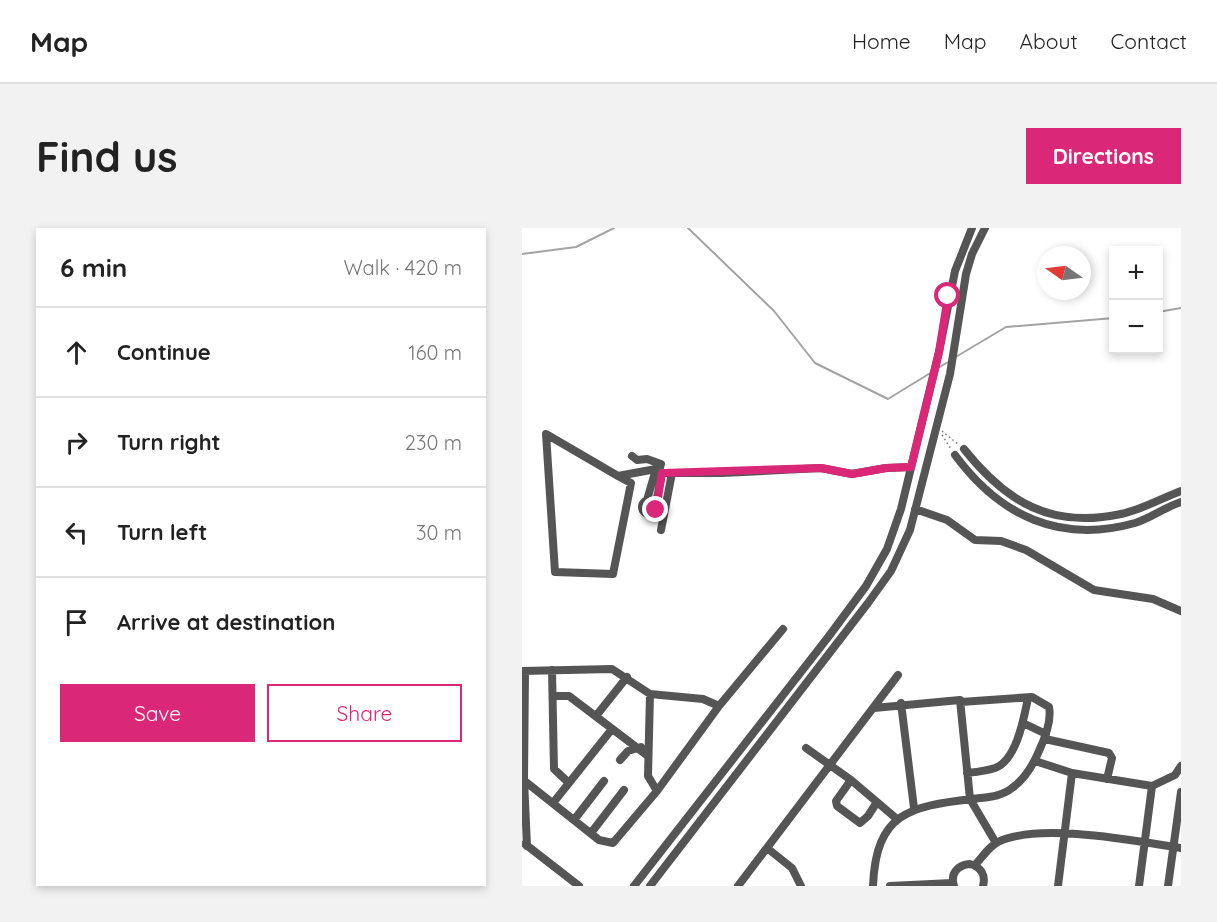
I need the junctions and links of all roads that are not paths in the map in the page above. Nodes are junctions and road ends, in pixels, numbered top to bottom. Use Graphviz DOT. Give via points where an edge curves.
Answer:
graph roads {
  1 [pos="972,228"];
  2 [pos="985,228"];
  3 [pos="964,449"];
  4 [pos="955,455"];
  5 [pos="632,456"];
  6 [pos="911,467"];
  7 [pos="659,471"];
  8 [pos="672,473"];
  9 [pos="618,476"];
  10 [pos="1181,491"];
  11 [pos="627,501"];
  12 [pos="645,502"];
  13 [pos="1181,502"];
  14 [pos="656,503"];
  15 [pos="915,509"];
  16 [pos="661,530"];
  17 [pos="1181,611"];
  18 [pos="783,629"];
  19 [pos="552,670"];
  20 [pos="524,671"];
  21 [pos="898,675"];
  22 [pos="627,678"];
  23 [pos="650,694"];
  24 [pos="554,696"];
  25 [pos="1028,698"];
  26 [pos="961,702"];
  27 [pos="901,703"];
  28 [pos="718,706"];
  29 [pos="874,708"];
  30 [pos="596,716"];
  31 [pos="1023,723"];
  32 [pos="612,729"];
  33 [pos="1045,736"];
  34 [pos="648,742"];
  35 [pos="638,748"];
  36 [pos="806,748"];
  37 [pos="648,756"];
  38 [pos="620,760"];
  39 [pos="1035,761"];
  40 [pos="831,764"];
  41 [pos="1181,766"];
  42 [pos="967,773"];
  43 [pos="1072,773"];
  44 [pos="1107,779"];
  45 [pos="523,780"];
  46 [pos="851,780"];
  47 [pos="604,782"];
  48 [pos="569,783"];
  49 [pos="1152,786"];
  50 [pos="624,790"];
  51 [pos="657,791"];
  52 [pos="708,792"];
  53 [pos="1181,792"];
  54 [pos="970,799"];
  55 [pos="717,800"];
  56 [pos="878,802"];
  57 [pos="553,803"];
  58 [pos="914,808"];
  59 [pos="897,819"];
  60 [pos="574,820"];
  61 [pos="591,833"];
  62 [pos="1066,833"];
  63 [pos="1145,842"];
  64 [pos="996,843"];
  65 [pos="525,844"];
  66 [pos="1177,847"];
  67 [pos="767,848"];
  68 [pos="975,865"];
  69 [pos="953,884"];
  70 [pos="579,886"];
  71 [pos="634,886"];
  72 [pos="650,886"];
  73 [pos="738,886"];
  74 [pos="801,886"];
  75 [pos="873,886"];
  76 [pos="890,886"];
  77 [pos="983,886"];
  78 [pos="1058,886"];
  79 [pos="1139,886"];
  80 [pos="1168,886"];
  1 -- 6 [label="street" via="953,280"];
  2 -- 15 [label="street" via="966,274 950,374"];
  3 -- 10 [label="street" via="990,481 1012,497 1041,511 1066,517 1122,514"];
  4 -- 13 [label="street" via="987,493 1006,507 1060,528 1116,527 1138,522"];
  5 -- 7 [label="street" via="661,465"];
  6 -- 8 [label="street" via="852,474 821,468"];
  6 -- 52 [label="street" via="887,549 866,586"];
  7 -- 8 [label="street"];
  7 -- 9 [label="street"];
  7 -- 12 [label="street"];
  7 -- 14 [label="street"];
  8 -- 16 [label="street"];
  9 -- 11 [label="street" via="631,483"];
  9 -- 11 [label="street" via="546,434 555,572 613,574"];
  11 -- 12 [label="street"];
  12 -- 14 [label="street"];
  12 -- 14 [label="street" via="644,512 651,514"];
  15 -- 17 [label="street" via="947,520 975,540 1001,541 1026,550 1094,590 1153,599"];
  15 -- 55 [label="street" via="891,571"];
  18 -- 28 [label="street"];
  19 -- 20 [label="street"];
  19 -- 22 [label="street" via="609,668"];
  19 -- 24 [label="street"];
  20 -- 45 [label="street"];
  21 -- 29 [label="street"];
  22 -- 23 [label="street"];
  22 -- 30 [label="street"];
  23 -- 28 [label="street" via="703,699"];
  23 -- 34 [label="street"];
  24 -- 30 [label="street" via="569,696"];
  24 -- 48 [label="street" via="554,769"];
  25 -- 26 [label="street"];
  25 -- 31 [label="street"];
  25 -- 33 [label="street" via="1048,707 1051,715"];
  26 -- 27 [label="street" via="958,699"];
  26 -- 42 [label="street"];
  27 -- 29 [label="street"];
  27 -- 58 [label="street"];
  28 -- 51 [label="street"];
  29 -- 40 [label="street"];
  30 -- 32 [label="street"];
  31 -- 33 [label="street"];
  31 -- 42 [label="street" via="1009,757 997,768"];
  32 -- 35 [label="street"];
  32 -- 48 [label="street"];
  33 -- 39 [label="street"];
  33 -- 44 [label="street" via="1109,753 1112,758"];
  34 -- 35 [label="street"];
  34 -- 37 [label="street"];
  35 -- 37 [label="street"];
  35 -- 38 [label="street" via="628,751"];
  36 -- 40 [label="street"];
  37 -- 51 [label="street" via="648,779"];
  39 -- 43 [label="street"];
  39 -- 54 [label="street" via="1012,789 997,796"];
  40 -- 46 [label="street"];
  40 -- 67 [label="street"];
  41 -- 49 [label="street" via="1173,776"];
  42 -- 54 [label="street"];
  43 -- 44 [label="street"];
  43 -- 62 [label="street"];
  44 -- 49 [label="street"];
  45 -- 57 [label="street"];
  45 -- 65 [label="street"];
  46 -- 56 [label="street"];
  46 -- 56 [label="street" via="836,801 837,806 860,823"];
  47 -- 60 [label="street"];
  48 -- 57 [label="street"];
  49 -- 63 [label="street"];
  50 -- 61 [label="street"];
  51 -- 61 [label="street" via="613,843 602,842"];
  52 -- 55 [label="street"];
  52 -- 71 [label="street"];
  53 -- 66 [label="street"];
  54 -- 58 [label="street"];
  54 -- 64 [label="street"];
  55 -- 72 [label="street"];
  56 -- 59 [label="street"];
  57 -- 60 [label="street"];
  58 -- 59 [label="street"];
  59 -- 75 [label="street" via="881,840"];
  60 -- 61 [label="street"];
  62 -- 63 [label="street"];
  62 -- 64 [label="street" via="1027,835"];
  62 -- 78 [label="street"];
  63 -- 66 [label="street"];
  63 -- 79 [label="street"];
  64 -- 68 [label="street"];
  65 -- 70 [label="street"];
  66 -- 80 [label="street"];
  67 -- 73 [label="street"];
  67 -- 74 [label="street" via="792,868"];
  68 -- 69 [label="street" via="959,867 952,877"];
  68 -- 77 [label="street" via="984,875"];
  69 -- 76 [label="street"];
}
